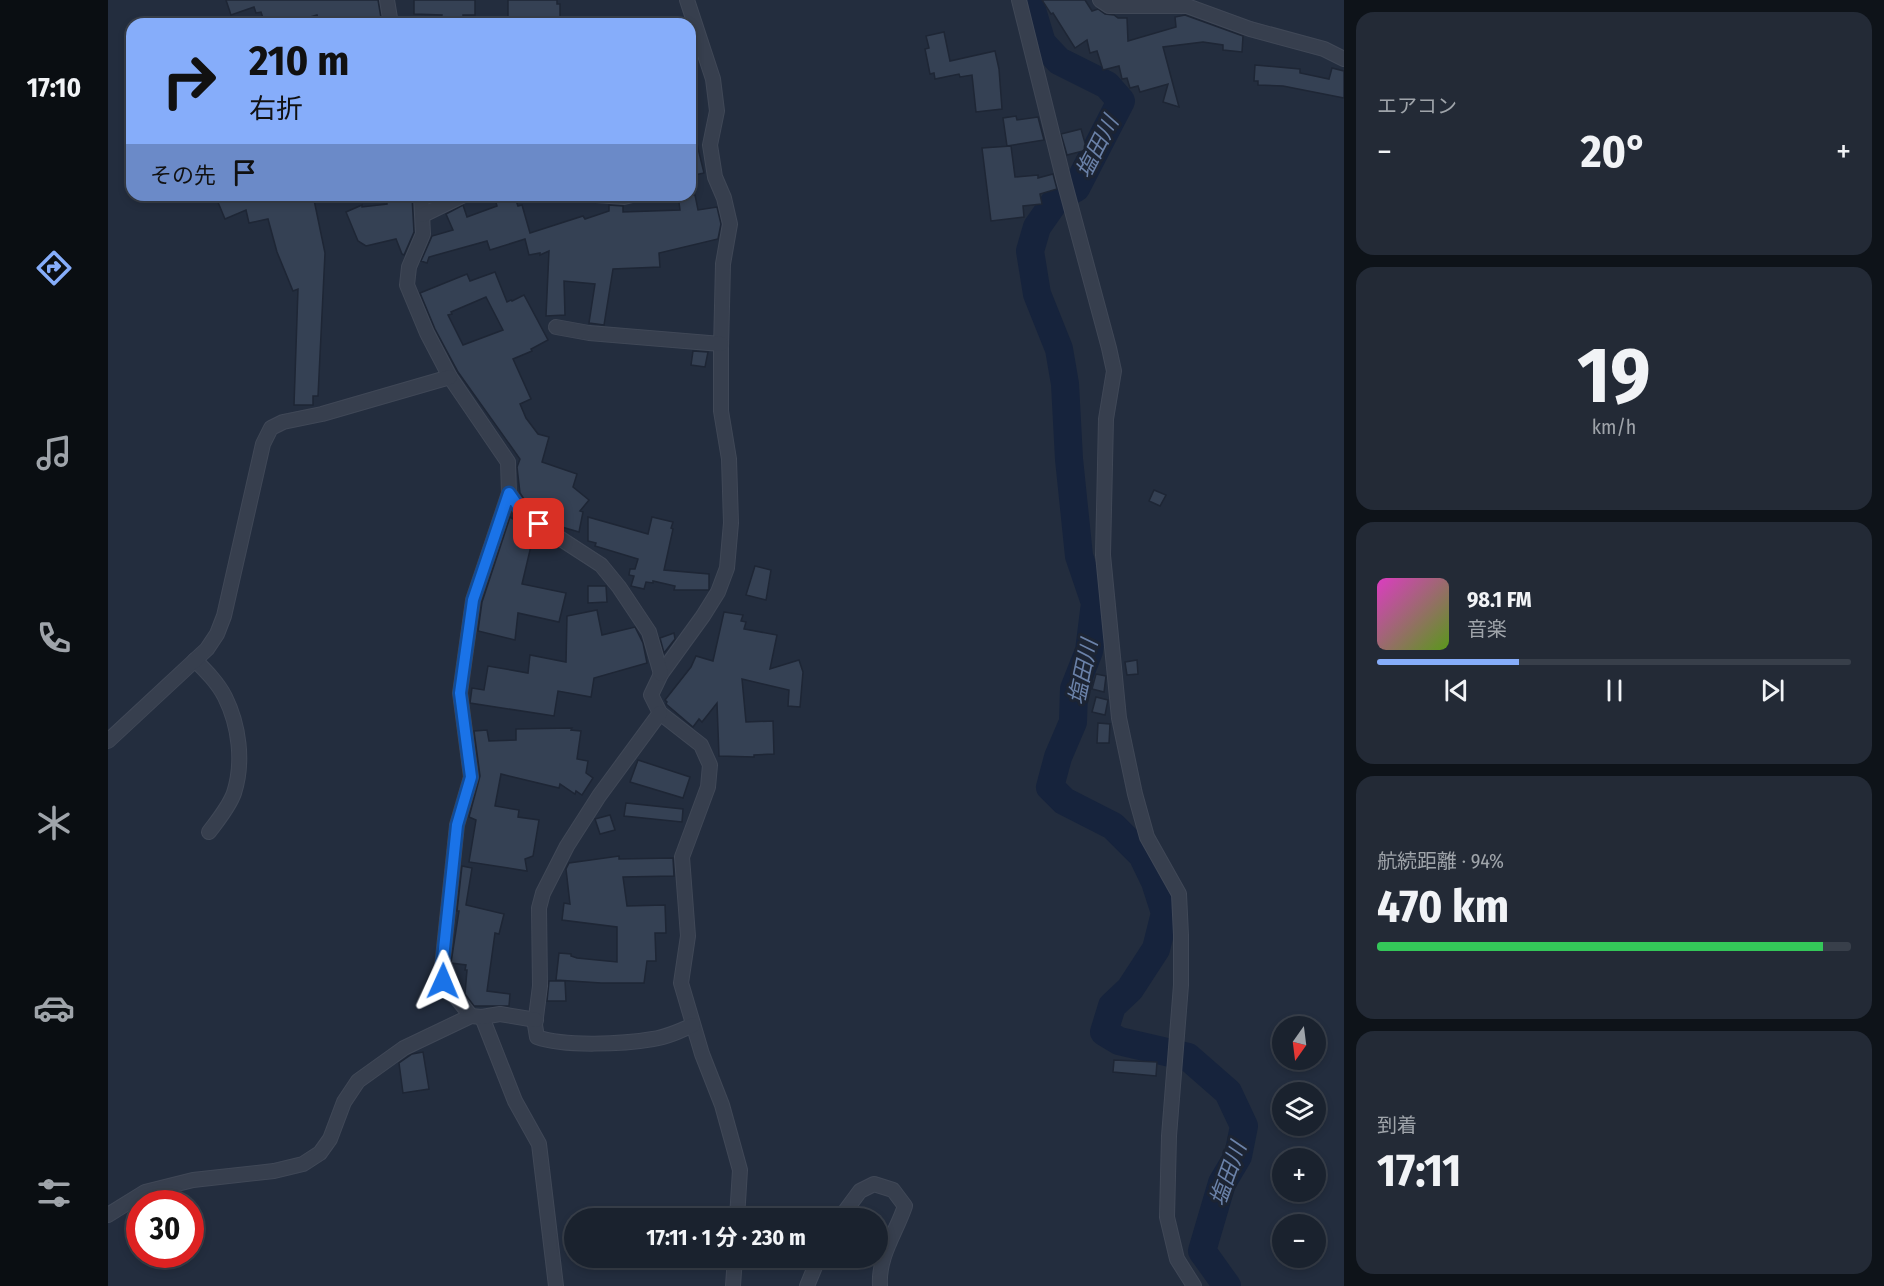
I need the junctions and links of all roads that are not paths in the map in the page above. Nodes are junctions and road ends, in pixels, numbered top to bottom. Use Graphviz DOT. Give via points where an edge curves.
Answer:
graph roads {
  1 [pos="387,0"];
  2 [pos="687,0"];
  3 [pos="1019,0"];
  4 [pos="1100,0"];
  5 [pos="390,18"];
  6 [pos="693,18"];
  7 [pos="696,27"];
  8 [pos="1344,58"];
  9 [pos="422,201"];
  10 [pos="452,201"];
  11 [pos="423,215"];
  12 [pos="556,327"];
  13 [pos="721,344"];
  14 [pos="450,376"];
  15 [pos="509,493"];
  16 [pos="195,660"];
  17 [pos="661,674"];
  18 [pos="660,713"];
  19 [pos="108,741"];
  20 [pos="209,832"];
  21 [pos="477,1016"];
  22 [pos="536,1020"];
  23 [pos="693,1025"];
  24 [pos="738,1208"];
  25 [pos="847,1208"];
  26 [pos="108,1215"];
  27 [pos="888,1246"];
  28 [pos="734,1268"];
  29 [pos="814,1268"];
  30 [pos="881,1268"];
  31 [pos="556,1286"];
  32 [pos="733,1286"];
  33 [pos="807,1286"];
  34 [pos="880,1286"];
  35 [pos="1194,1286"];
  1 -- 5 [label="street"];
  2 -- 6 [label="street"];
  3 -- 35 [label="street" via="1114,371 1106,419 1104,555 1119,718 1135,794 1147,837 1179,894 1181,985 1167,1217 1177,1259"];
  4 -- 8 [label="street" via="1109,6 1187,6"];
  7 -- 13 [label="street" via="713,79 717,111 710,145 715,177 730,224 723,264"];
  9 -- 11 [label="street"];
  10 -- 11 [label="street"];
  11 -- 14 [label="street" via="423,234 407,285"];
  12 -- 13 [label="street"];
  13 -- 17 [label="street" via="722,411 730,480 727,568 718,592"];
  14 -- 15 [label="street" via="508,462"];
  14 -- 16 [label="street" via="271,428 263,444 224,616 212,641"];
  15 -- 17 [label="street" via="524,515 601,565 649,632"];
  15 -- 21 [label="street" via="473,600 460,693 471,777 457,825 442,968 443,981"];
  16 -- 19 [label="street"];
  16 -- 20 [label="street" via="224,696 237,728 239,751 233,794"];
  17 -- 18 [label="street" via="651,695"];
  18 -- 22 [label="street" via="567,846 543,893 539,908 540,986"];
  18 -- 23 [label="street" via="701,745 710,765 708,787 682,856 688,936 681,982"];
  21 -- 22 [label="street" via="500,1014"];
  21 -- 26 [label="street" via="404,1048 357,1081 330,1139 321,1152 303,1164 193,1180 145,1192"];
  21 -- 31 [label="street" via="539,1144"];
  22 -- 23 [label="street" via="537,1037 598,1044 653,1039"];
  23 -- 24 [label="street" via="740,1170"];
  25 -- 27 [label="street" via="860,1191 874,1184 893,1190 905,1206"];
  28 -- 32 [label="street"];
  29 -- 33 [label="street"];
  30 -- 34 [label="street"];
}
